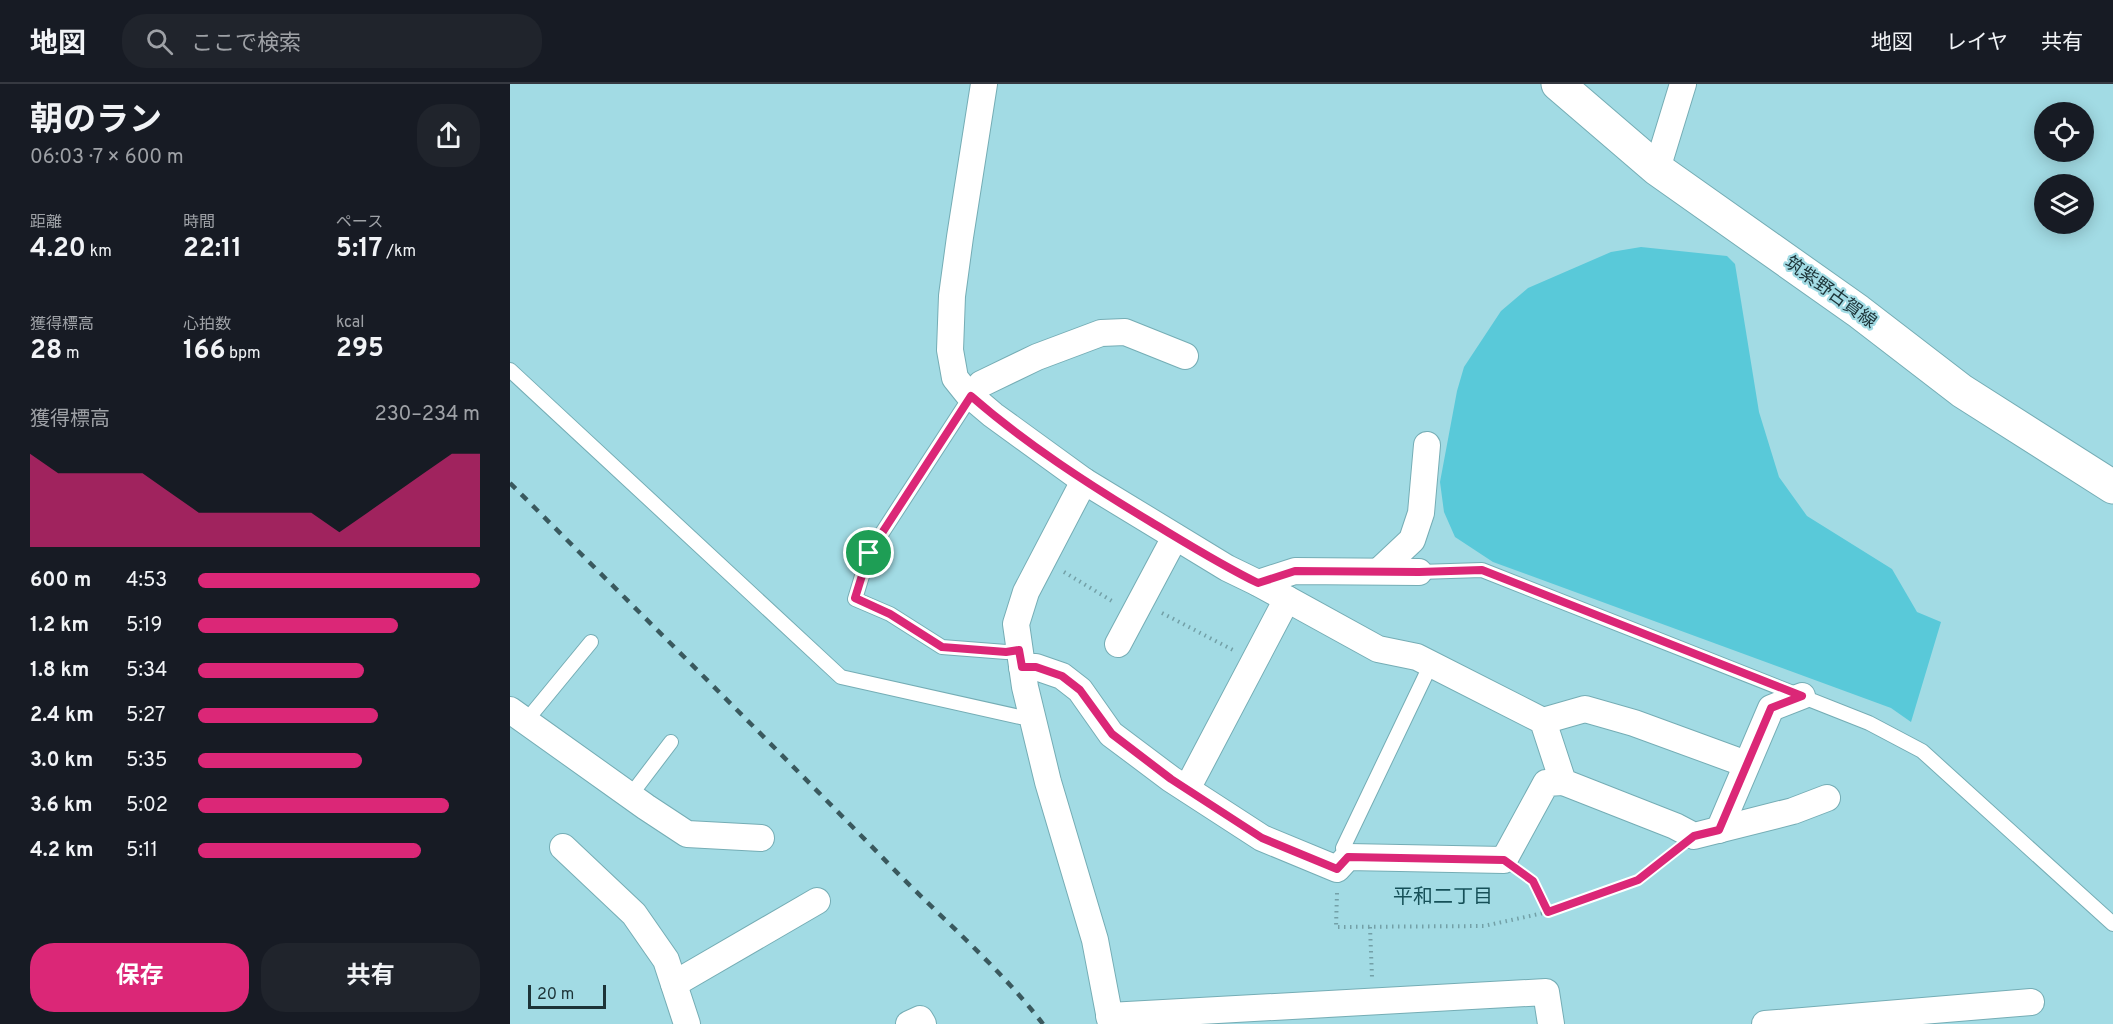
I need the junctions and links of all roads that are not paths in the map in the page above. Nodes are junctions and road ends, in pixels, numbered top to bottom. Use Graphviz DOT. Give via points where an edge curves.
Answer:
graph roads {
  1 [pos="984,84"];
  2 [pos="1558,84"];
  3 [pos="1683,84"];
  4 [pos="1657,169"];
  5 [pos="1185,356"];
  6 [pos="510,370"];
  7 [pos="971,396"];
  8 [pos="1427,445"];
  9 [pos="1084,481"];
  10 [pos="2113,487"];
  11 [pos="1175,537"];
  12 [pos="1379,571"];
  13 [pos="1419,572"];
  14 [pos="1258,583"];
  15 [pos="1287,599"];
  16 [pos="591,642"];
  17 [pos="1118,644"];
  18 [pos="1020,659"];
  19 [pos="1431,664"];
  20 [pos="1802,696"];
  21 [pos="1031,715"];
  22 [pos="518,716"];
  23 [pos="1543,721"];
  24 [pos="671,742"];
  25 [pos="1746,764"];
  26 [pos="1563,783"];
  27 [pos="1187,789"];
  28 [pos="630,796"];
  29 [pos="1827,798"];
  30 [pos="1719,830"];
  31 [pos="761,838"];
  32 [pos="563,847"];
  33 [pos="1343,863"];
  34 [pos="817,901"];
  35 [pos="2113,924"];
  36 [pos="674,984"];
  37 [pos="2031,1002"];
  38 [pos="1406,1012"];
  39 [pos="1110,1020"];
  40 [pos="687,1024"];
  41 [pos="909,1024"];
  42 [pos="923,1024"];
  43 [pos="1551,1024"];
  44 [pos="1774,1024"];
  1 -- 7 [label="street" via="952,296 953,368 955,378"];
  2 -- 4 [label="main road, 筑紫野古賀線"];
  3 -- 4 [label="street"];
  4 -- 10 [label="main road, 筑紫野古賀線" via="1858,311 1962,391"];
  5 -- 7 [label="street" via="1125,332 1101,333 981,384"];
  6 -- 21 [label="lane" via="841,676 1020,717"];
  7 -- 9 [label="street"];
  7 -- 18 [label="lane" via="869,553 855,598 890,614 942,647 1006,652"];
  8 -- 12 [label="street" via="1421,513 1412,540"];
  9 -- 11 [label="street"];
  9 -- 18 [label="street" via="1026,592 1016,624"];
  11 -- 14 [label="street"];
  11 -- 17 [label="street"];
  12 -- 13 [label="street"];
  12 -- 14 [label="street" via="1295,571"];
  13 -- 20 [label="lane" via="1482,570"];
  14 -- 15 [label="street"];
  15 -- 19 [label="street" via="1378,649"];
  15 -- 27 [label="street"];
  16 -- 22 [label="lane"];
  18 -- 21 [label="street"];
  18 -- 27 [label="street" via="1062,676 1080,690 1112,734"];
  19 -- 23 [label="street"];
  19 -- 33 [label="lane" via="1343,848"];
  20 -- 25 [label="street" via="1771,708"];
  20 -- 35 [label="lane" via="1869,723 1922,752"];
  21 -- 39 [label="street" via="1095,940"];
  22 -- 28 [label="street"];
  23 -- 25 [label="street" via="1585,709"];
  23 -- 26 [label="street"];
  24 -- 28 [label="lane"];
  25 -- 30 [label="street"];
  26 -- 30 [label="street" via="1694,836"];
  26 -- 33 [label="street" via="1546,783 1504,860"];
  27 -- 33 [label="street" via="1262,838"];
  28 -- 31 [label="street" via="687,834"];
  29 -- 30 [label="street"];
  32 -- 36 [label="street" via="634,914 666,960"];
  34 -- 36 [label="street"];
  36 -- 40 [label="street"];
  37 -- 44 [label="street"];
  38 -- 39 [label="street" via="1373,1002"];
  38 -- 43 [label="street" via="1546,992"];
  41 -- 42 [label="street" via="920,1018"];
}
